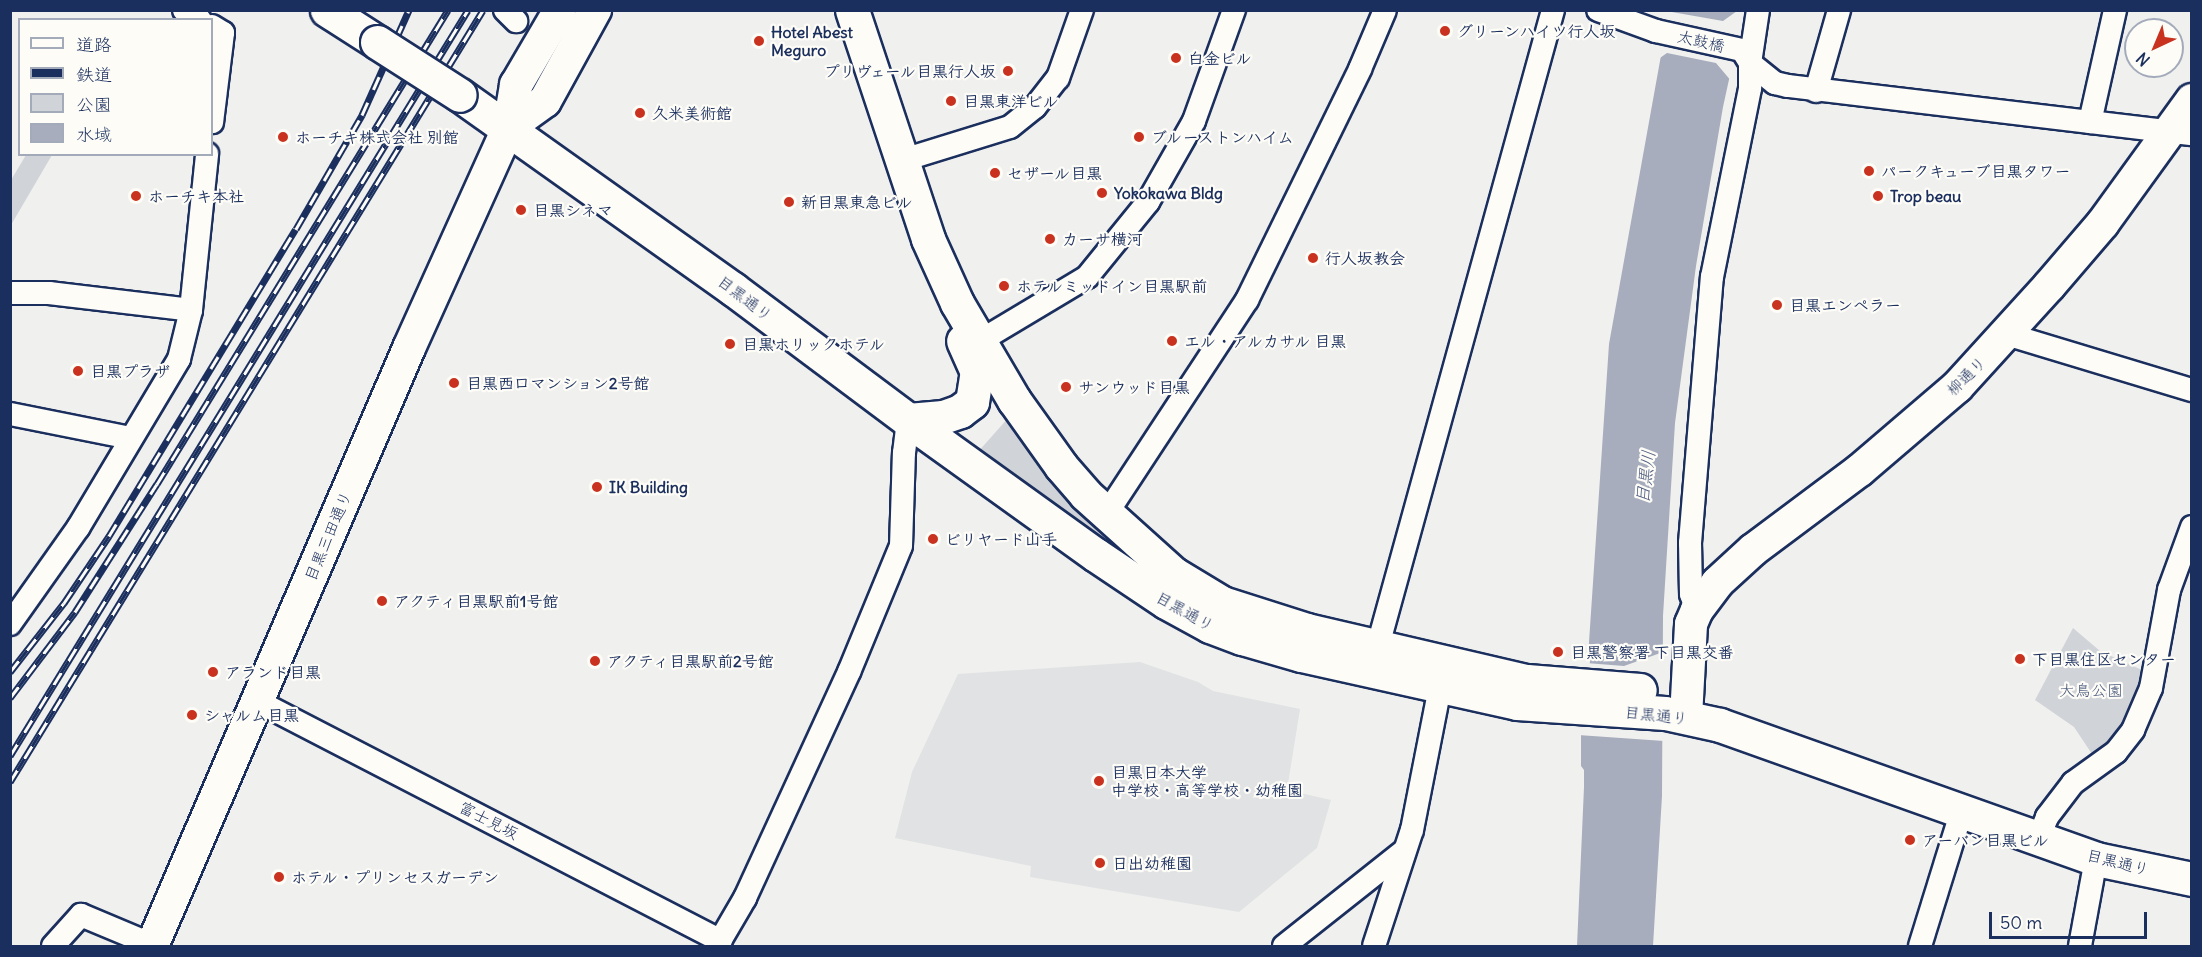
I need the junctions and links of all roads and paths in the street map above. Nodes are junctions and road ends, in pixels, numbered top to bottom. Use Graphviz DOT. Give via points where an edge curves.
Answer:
graph roads {
  1 [pos="184,10"];
  2 [pos="327,10"];
  3 [pos="560,10"];
  4 [pos="595,10"];
  5 [pos="1082,10"];
  6 [pos="1234,10"];
  7 [pos="1385,10"];
  8 [pos="1553,10"];
  9 [pos="1598,10"];
  10 [pos="1758,10"];
  11 [pos="1839,10"];
  12 [pos="2115,10"];
  13 [pos="852,11"];
  14 [pos="197,18"];
  15 [pos="213,27"];
  16 [pos="1746,57"];
  17 [pos="1816,91"];
  18 [pos="2192,100"];
  19 [pos="213,115"];
  20 [pos="2090,122"];
  21 [pos="509,127"];
  22 [pos="2181,131"];
  23 [pos="207,156"];
  24 [pos="900,161"];
  25 [pos="10,293"];
  26 [pos="957,303"];
  27 [pos="191,310"];
  28 [pos="2006,334"];
  29 [pos="980,341"];
  30 [pos="2192,390"];
  31 [pos="10,414"];
  32 [pos="908,420"];
  33 [pos="130,438"];
  34 [pos="1107,513"];
  35 [pos="2192,527"];
  36 [pos="1697,610"];
  37 [pos="10,624"];
  38 [pos="1374,659"];
  39 [pos="1440,687"];
  40 [pos="1579,697"];
  41 [pos="257,701"];
  42 [pos="1676,704"];
  43 [pos="1962,810"];
  44 [pos="2043,827"];
  45 [pos="1405,850"];
  46 [pos="2192,856"];
  47 [pos="2096,859"];
  48 [pos="2192,879"];
  49 [pos="719,944"];
  50 [pos="53,946"];
  51 [pos="153,946"];
  52 [pos="1284,946"];
  53 [pos="1374,946"];
  54 [pos="1920,946"];
  55 [pos="2080,946"];
  1 -- 14 [label="street"];
  2 -- 21 [label="main road, 目黒通り, bridge"];
  3 -- 21 [label="street" via="516,85"];
  4 -- 21 [label="street" via="545,101"];
  5 -- 24 [label="street" via="1058,78 1035,107 1010,127"];
  6 -- 29 [label="street" via="1194,121 1148,202 1087,276"];
  7 -- 34 [label="street" via="1247,300"];
  8 -- 38 [label="street"];
  9 -- 16 [label="street, 太鼓橋"];
  10 -- 16 [label="street"];
  11 -- 17 [label="street"];
  12 -- 20 [label="street"];
  13 -- 24 [label="main road, 目黒通り"];
  15 -- 19 [label="street" via="224,33"];
  16 -- 17 [label="street" via="1775,83"];
  16 -- 36 [label="street" via="1750,88 1712,278 1690,543 1690,594"];
  17 -- 20 [label="street"];
  18 -- 22 [label="street, 柳通り"];
  20 -- 22 [label="street"];
  21 -- 32 [label="main road, 目黒通り"];
  21 -- 41 [label="street, 目黒三田通り"];
  22 -- 28 [label="street, 柳通り"];
  23 -- 27 [label="street"];
  24 -- 26 [label="main road, 目黒通り" via="928,239"];
  25 -- 27 [label="street" via="49,293"];
  26 -- 29 [label="main road, 目黒通り"];
  26 -- 32 [label="main road" via="960,333 977,372 972,402 943,417"];
  27 -- 33 [label="street" via="179,359"];
  28 -- 30 [label="street"];
  28 -- 36 [label="street, 柳通り" via="1957,387 1860,470 1753,550 1718,583"];
  29 -- 34 [label="main road, 目黒通り" via="1036,433 1085,494"];
  31 -- 33 [label="street"];
  32 -- 38 [label="main road, 目黒通り" via="1096,555 1185,613 1242,638"];
  32 -- 49 [label="street" via="901,546 849,672 745,898"];
  33 -- 37 [label="street" via="78,528"];
  34 -- 38 [label="main road, 目黒通り" via="1174,574 1222,603 1307,630"];
  35 -- 44 [label="street" via="2169,590 2151,687 2133,730 2116,752 2073,783"];
  36 -- 42 [label="street"];
  38 -- 39 [label="main road, 目黒通り"];
  38 -- 40 [label="main road, 目黒通り" via="1527,681"];
  39 -- 40 [label="main road, 目黒通り" via="1518,703"];
  39 -- 45 [label="street"];
  40 -- 42 [label="main road, 目黒通り"];
  41 -- 49 [label="street, 富士見坂"];
  41 -- 51 [label="street, 目黒三田通り"];
  42 -- 43 [label="main road, 目黒通り"];
  42 -- 44 [label="main road, 目黒通り" via="1751,712"];
  43 -- 44 [label="main road, 目黒通り"];
  43 -- 54 [label="street"];
  44 -- 46 [label="main road, 目黒通り"];
  44 -- 47 [label="main road, 目黒通り"];
  45 -- 52 [label="street"];
  45 -- 53 [label="street"];
  47 -- 48 [label="main road, 目黒通り"];
  47 -- 55 [label="street"];
  50 -- 51 [label="street" via="81,915"];
}
